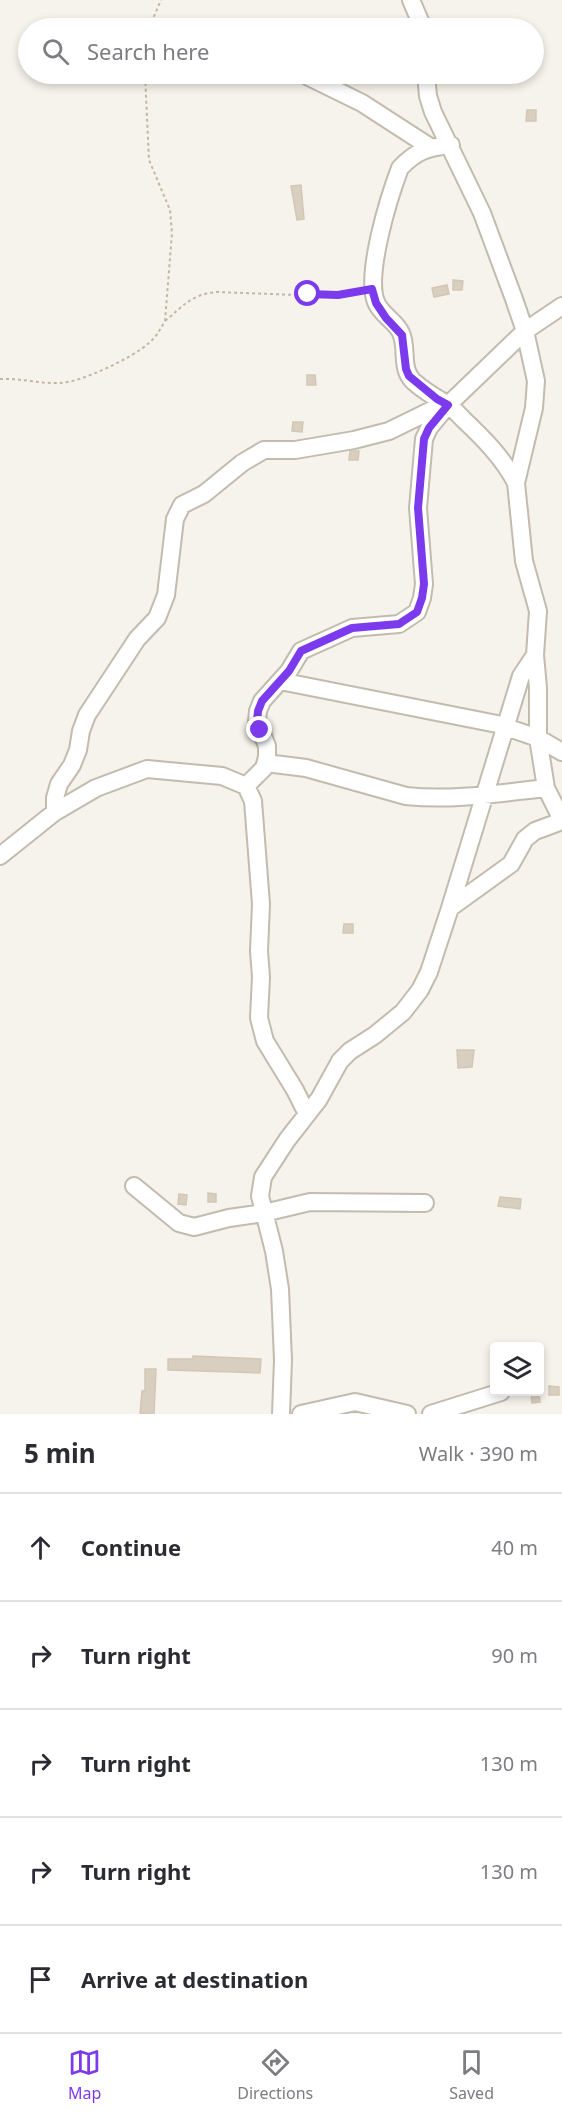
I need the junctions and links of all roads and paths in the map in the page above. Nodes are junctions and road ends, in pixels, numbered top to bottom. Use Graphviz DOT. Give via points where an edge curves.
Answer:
graph roads {
  1 [pos="161,0"];
  2 [pos="411,0"];
  3 [pos="153,18"];
  4 [pos="419,18"];
  5 [pos="145,84"];
  6 [pos="323,84"];
  7 [pos="427,84"];
  8 [pos="450,145"];
  9 [pos="430,147"];
  10 [pos="372,289"];
  11 [pos="562,306"];
  12 [pos="165,321"];
  13 [pos="525,331"];
  14 [pos="0,378"];
  15 [pos="446,404"];
  16 [pos="516,483"];
  17 [pos="535,655"];
  18 [pos="280,681"];
  19 [pos="505,726"];
  20 [pos="538,738"];
  21 [pos="562,752"];
  22 [pos="266,763"];
  23 [pos="246,786"];
  24 [pos="546,788"];
  25 [pos="483,796"];
  26 [pos="55,812"];
  27 [pos="562,821"];
  28 [pos="0,856"];
  29 [pos="450,908"];
  30 [pos="307,1114"];
  31 [pos="134,1186"];
  32 [pos="425,1203"];
  33 [pos="264,1214"];
  34 [pos="490,1395"];
  35 [pos="281,1414"];
  36 [pos="302,1414"];
  37 [pos="407,1414"];
  38 [pos="431,1414"];
  1 -- 3 [label="path"];
  2 -- 4 [label="street"];
  5 -- 12 [label="path" via="149,160 170,210 172,233"];
  6 -- 9 [label="street" via="362,103"];
  7 -- 8 [label="street" via="428,96"];
  8 -- 9 [label="street"];
  8 -- 13 [label="street" via="482,213"];
  9 -- 10 [label="street" via="400,168 374,262"];
  10 -- 12 [label="path" via="325,296 202,293"];
  10 -- 15 [label="street" via="376,303 402,335 409,376"];
  11 -- 13 [label="street"];
  12 -- 14 [label="path" via="147,345 99,372 62,383"];
  13 -- 15 [label="street"];
  13 -- 16 [label="street" via="536,381 534,408"];
  15 -- 16 [label="street" via="486,440"];
  15 -- 18 [label="street" via="424,439 418,508 424,584 417,612 399,624 352,628 305,648"];
  15 -- 26 [label="street" via="389,431 354,440 295,450 264,450 182,506 176,519 166,595 157,618 137,639 87,715 72,765 59,783"];
  16 -- 17 [label="street" via="524,561 538,611"];
  17 -- 19 [label="street" via="520,676"];
  17 -- 20 [label="street"];
  18 -- 19 [label="street"];
  18 -- 22 [label="street" via="258,711 257,721 267,746"];
  19 -- 20 [label="street"];
  19 -- 25 [label="street"];
  20 -- 21 [label="street"];
  20 -- 24 [label="street"];
  22 -- 23 [label="street"];
  22 -- 25 [label="street" via="306,768 406,796"];
  23 -- 26 [label="street" via="222,776 147,769 96,788"];
  23 -- 30 [label="street" via="253,801 261,904 259,1018 265,1041"];
  24 -- 25 [label="street"];
  24 -- 27 [label="street"];
  25 -- 29 [label="street"];
  26 -- 28 [label="street"];
  27 -- 29 [label="street" via="535,831 525,839 511,864"];
  29 -- 30 [label="street" via="429,972 413,1002 345,1055"];
  30 -- 33 [label="street" via="263,1177 260,1196"];
  31 -- 33 [label="street" via="186,1226"];
  32 -- 33 [label="street" via="310,1202"];
  33 -- 35 [label="street" via="280,1289"];
  34 -- 38 [label="street"];
  36 -- 37 [label="street" via="355,1402"];
}
